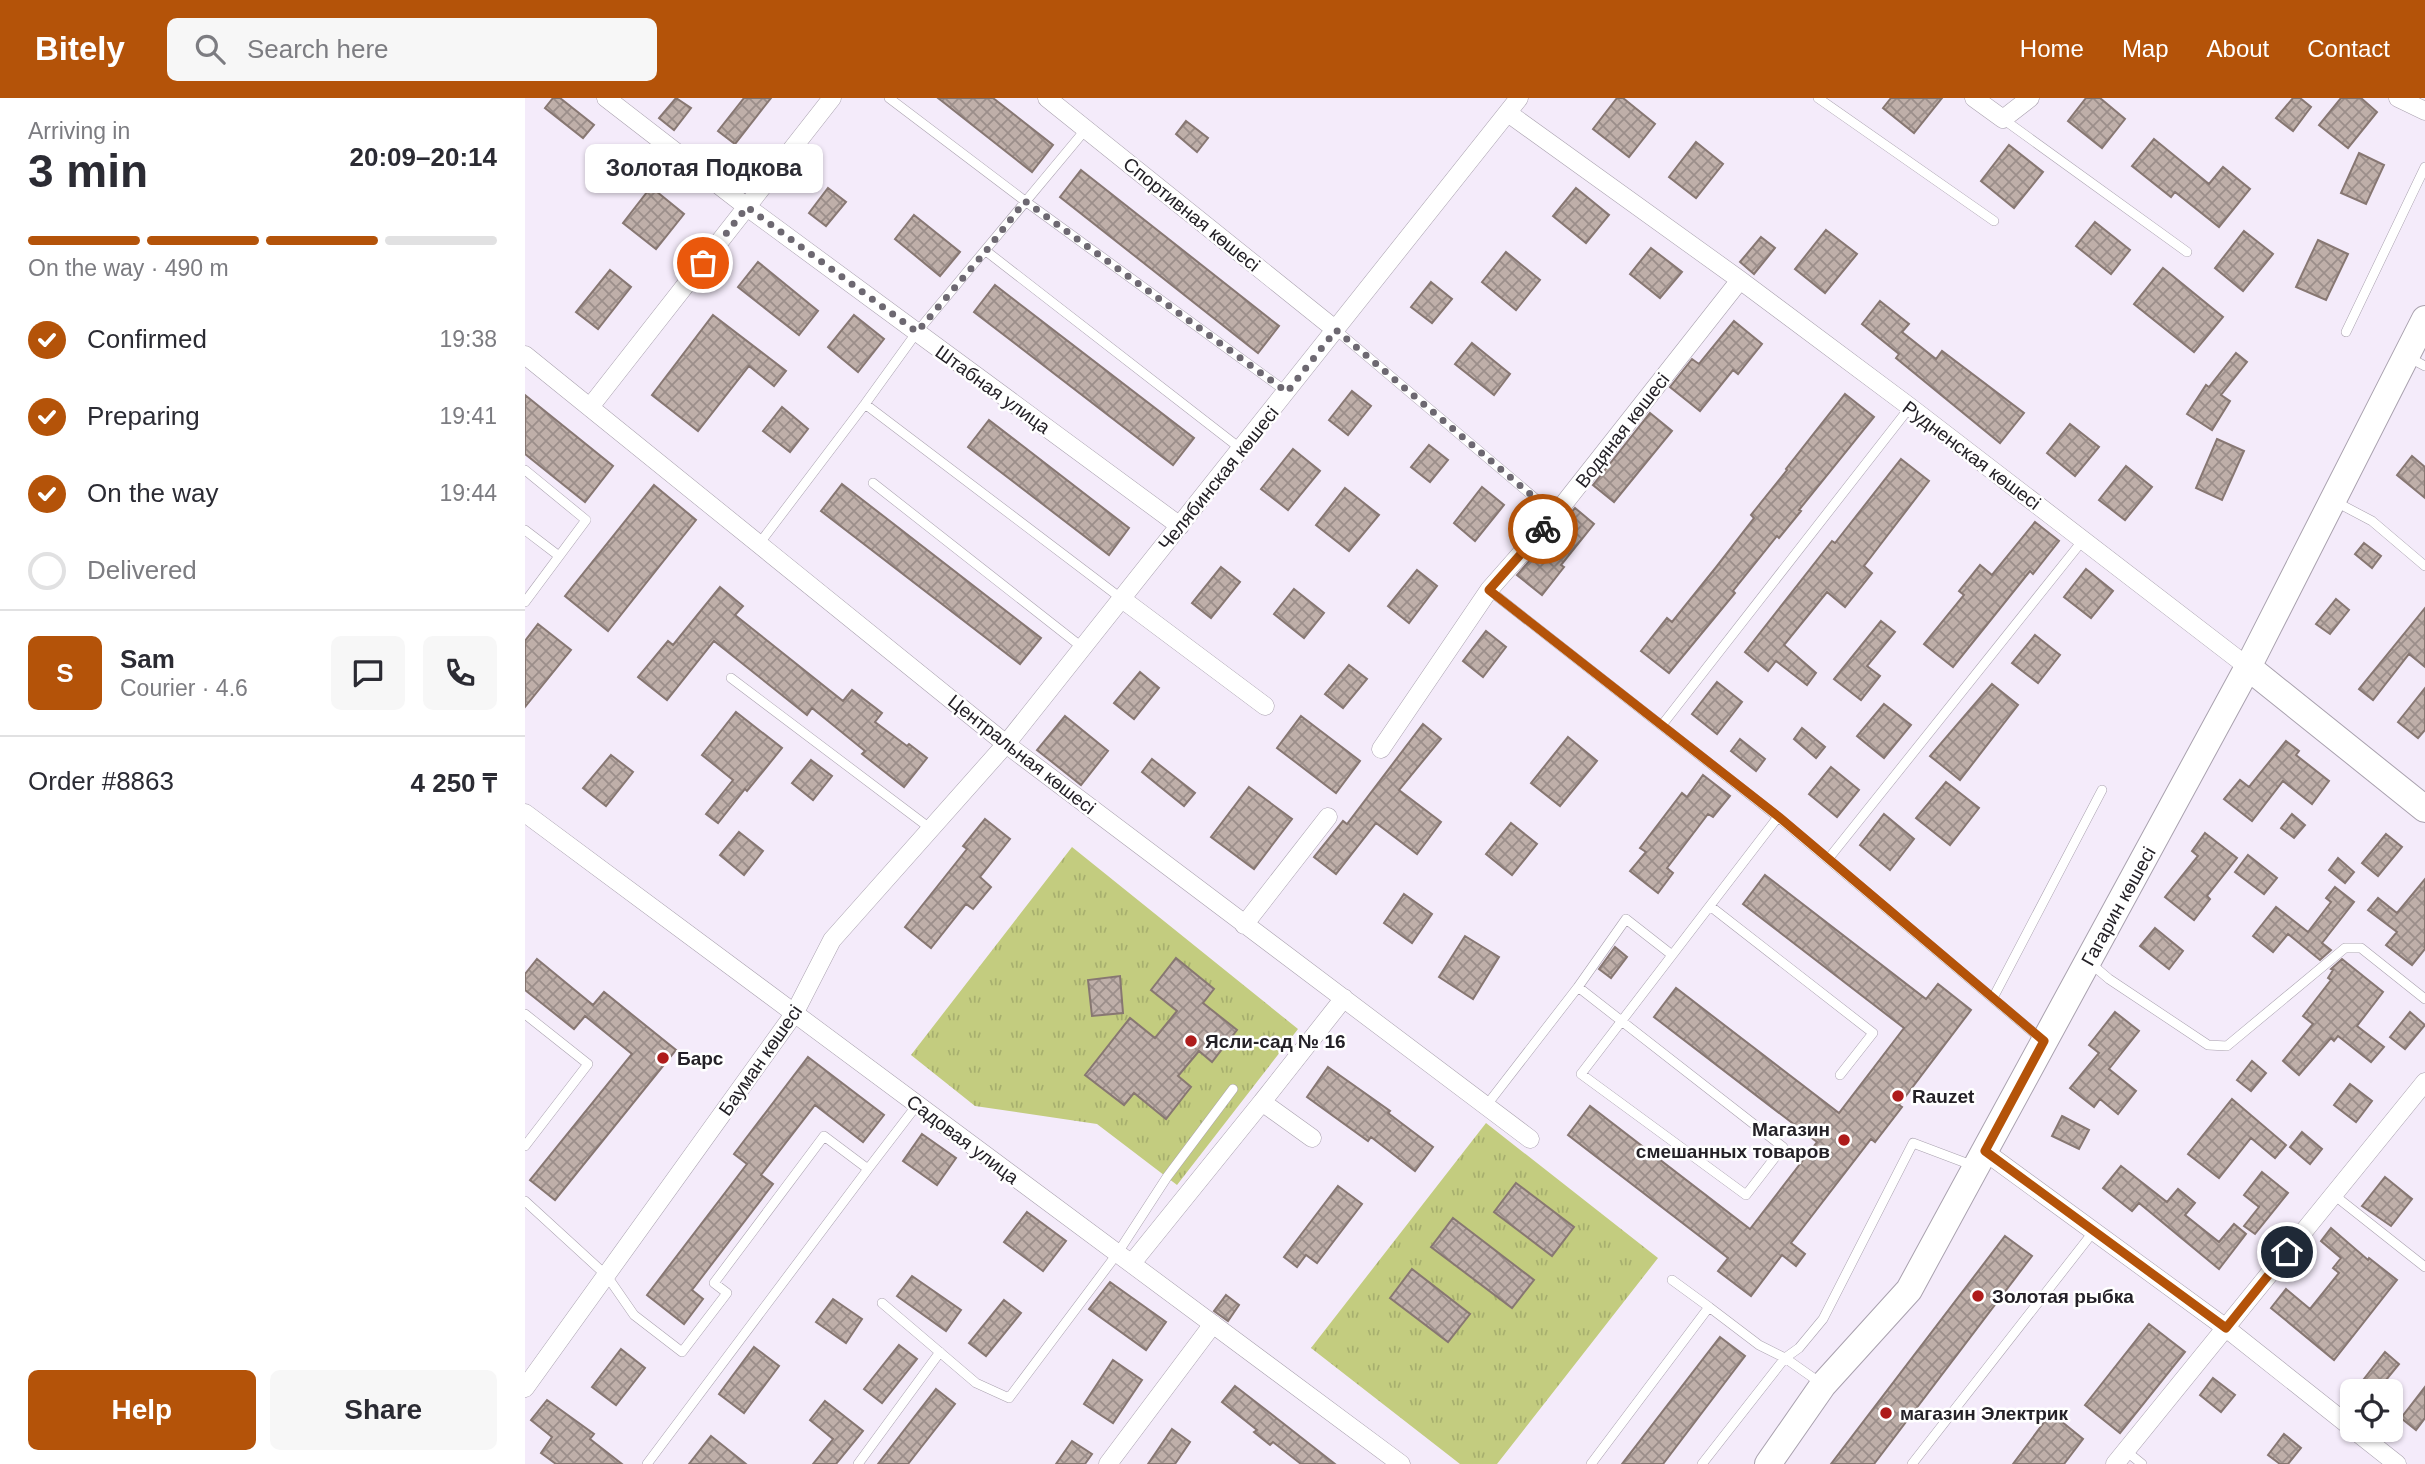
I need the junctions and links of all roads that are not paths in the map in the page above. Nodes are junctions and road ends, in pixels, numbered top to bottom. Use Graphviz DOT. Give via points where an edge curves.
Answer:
graph roads {
  1 [pos="607,98"];
  2 [pos="832,98"];
  3 [pos="889,98"];
  4 [pos="1047,98"];
  5 [pos="1519,98"];
  6 [pos="1818,98"];
  7 [pos="1974,98"];
  8 [pos="2030,98"];
  9 [pos="2398,98"];
  10 [pos="2425,111"];
  11 [pos="1508,113"];
  12 [pos="2003,119"];
  13 [pos="1086,129"];
  14 [pos="2425,167"];
  15 [pos="2420,189"];
  16 [pos="1025,201"];
  17 [pos="747,207"];
  18 [pos="1994,221"];
  19 [pos="986,251"];
  20 [pos="2187,252"];
  21 [pos="1740,280"];
  22 [pos="2425,320"];
  23 [pos="1336,330"];
  24 [pos="917,332"];
  25 [pos="2346,332"];
  26 [pos="525,355"];
  27 [pos="2415,361"];
  28 [pos="1287,392"];
  29 [pos="865,404"];
  30 [pos="590,407"];
  31 [pos="1910,407"];
  32 [pos="1241,449"];
  33 [pos="525,470"];
  34 [pos="873,483"];
  35 [pos="2333,500"];
  36 [pos="1555,515"];
  37 [pos="1180,526"];
  38 [pos="525,530"];
  39 [pos="2083,540"];
  40 [pos="758,544"];
  41 [pos="559,556"];
  42 [pos="2425,566"];
  43 [pos="1489,590"];
  44 [pos="1122,599"];
  45 [pos="525,601"];
  46 [pos="1083,648"];
  47 [pos="2248,667"];
  48 [pos="731,678"];
  49 [pos="1265,706"];
  50 [pos="1662,725"];
  51 [pos="1006,744"];
  52 [pos="1381,749"];
  53 [pos="2102,790"];
  54 [pos="2425,809"];
  55 [pos="525,813"];
  56 [pos="1328,817"];
  57 [pos="1779,817"];
  58 [pos="931,829"];
  59 [pos="1829,859"];
  60 [pos="1710,906"];
  61 [pos="1244,925"];
  62 [pos="1672,955"];
  63 [pos="2088,961"];
  64 [pos="1577,987"];
  65 [pos="1344,998"];
  66 [pos="1993,998"];
  67 [pos="2425,999"];
  68 [pos="525,1014"];
  69 [pos="795,1014"];
  70 [pos="1621,1021"];
  71 [pos="2044,1041"];
  72 [pos="1840,1075"];
  73 [pos="2425,1082"];
  74 [pos="1233,1089"];
  75 [pos="1262,1102"];
  76 [pos="917,1105"];
  77 [pos="1486,1106"];
  78 [pos="1312,1138"];
  79 [pos="1529,1139"];
  80 [pos="525,1146"];
  81 [pos="1980,1158"];
  82 [pos="868,1169"];
  83 [pos="2334,1195"];
  84 [pos="525,1201"];
  85 [pos="2095,1230"];
  86 [pos="1125,1258"];
  87 [pos="2425,1267"];
  88 [pos="607,1276"];
  89 [pos="1672,1280"];
  90 [pos="882,1303"];
  91 [pos="1709,1307"];
  92 [pos="1213,1324"];
  93 [pos="2226,1328"];
  94 [pos="940,1352"];
  95 [pos="1785,1358"];
  96 [pos="1823,1385"];
  97 [pos="525,1388"];
  98 [pos="2340,1419"];
  99 [pos="2369,1442"];
  100 [pos="2120,1457"];
  101 [pos="651,1462"];
  102 [pos="858,1464"];
  103 [pos="1108,1464"];
  104 [pos="1401,1464"];
  105 [pos="1591,1464"];
  106 [pos="1702,1464"];
  107 [pos="1768,1464"];
  108 [pos="1912,1464"];
  109 [pos="2142,1464"];
  110 [pos="2397,1464"];
  1 -- 17 [label="street, Штабная улица"];
  2 -- 17 [label="street"];
  3 -- 16 [label="lane"];
  4 -- 13 [label="street, Спортивная көшесі"];
  5 -- 11 [label="street, Челябинская көшесі"];
  6 -- 18 [label="lane"];
  7 -- 12 [label="street"];
  8 -- 12 [label="street"];
  9 -- 10 [label="street"];
  11 -- 21 [label="street, Рудненская көшесі"];
  11 -- 23 [label="street, Челябинская көшесі"];
  12 -- 20 [label="lane"];
  13 -- 16 [label="lane"];
  13 -- 23 [label="street, Спортивная көшесі"];
  14 -- 15 [label="lane"];
  15 -- 25 [label="lane"];
  16 -- 19 [label="lane"];
  16 -- 28 [label="lane"];
  17 -- 24 [label="street, Штабная улица"];
  17 -- 30 [label="street"];
  19 -- 24 [label="lane"];
  19 -- 32 [label="lane"];
  21 -- 31 [label="street, Рудненская көшесі"];
  21 -- 36 [label="street, Водяная көшесі"];
  22 -- 27 [label="street, Гагарин көшесі"];
  23 -- 28 [label="street, Челябинская көшесі"];
  23 -- 36 [label="lane"];
  24 -- 29 [label="lane"];
  24 -- 37 [label="street, Штабная улица"];
  26 -- 30 [label="street, Центральная көшесі"];
  27 -- 35 [label="street, Гагарин көшесі"];
  28 -- 32 [label="street, Челябинская көшесі"];
  29 -- 40 [label="lane"];
  29 -- 44 [label="lane"];
  30 -- 40 [label="street, Центральная көшесі"];
  31 -- 39 [label="street, Рудненская көшесі"];
  31 -- 50 [label="lane"];
  32 -- 37 [label="street, Челябинская көшесі"];
  33 -- 41 [label="lane" via="586,520"];
  34 -- 46 [label="lane"];
  35 -- 42 [label="lane" via="2372,521"];
  35 -- 47 [label="street, Гагарин көшесі"];
  36 -- 43 [label="street, Водяная көшесі"];
  37 -- 44 [label="street, Челябинская көшесі"];
  38 -- 41 [label="lane"];
  39 -- 47 [label="street, Рудненская көшесі"];
  39 -- 59 [label="lane"];
  40 -- 51 [label="street, Центральная көшесі"];
  41 -- 45 [label="lane"];
  43 -- 50 [label="lane"];
  43 -- 52 [label="street, Водяная көшесі"];
  44 -- 46 [label="street, Челябинская көшесі"];
  44 -- 49 [label="street"];
  46 -- 51 [label="street, Челябинская көшесі"];
  47 -- 54 [label="street, Рудненская көшесі"];
  47 -- 63 [label="street, Гагарин көшесі"];
  48 -- 58 [label="lane"];
  50 -- 57 [label="lane"];
  51 -- 58 [label="street, Бауман көшесі"];
  51 -- 61 [label="street, Центральная көшесі"];
  53 -- 66 [label="lane"];
  55 -- 69 [label="street, Садовая улица"];
  56 -- 61 [label="street"];
  57 -- 59 [label="lane"];
  57 -- 60 [label="lane"];
  58 -- 69 [label="street, Бауман көшесі" via="832,940"];
  59 -- 66 [label="lane"];
  60 -- 62 [label="lane"];
  60 -- 72 [label="lane" via="1873,1033"];
  61 -- 65 [label="street, Центральная көшесі"];
  62 -- 64 [label="lane" via="1626,919"];
  62 -- 70 [label="lane"];
  63 -- 67 [label="lane" via="2208,1045 2227,1046 2345,948 2361,948"];
  63 -- 71 [label="street, Гагарин көшесі"];
  64 -- 70 [label="lane"];
  64 -- 77 [label="lane"];
  65 -- 75 [label="street"];
  65 -- 77 [label="street, Центральная көшесі"];
  66 -- 71 [label="lane"];
  68 -- 80 [label="lane" via="588,1064"];
  69 -- 76 [label="street, Садовая улица"];
  69 -- 88 [label="street, Бауман көшесі"];
  70 -- 70 [label="lane" via="1783,1147 1745,1195 1581,1074"];
  71 -- 81 [label="street, Гагарин көшесі"];
  73 -- 83 [label="street"];
  74 -- 86 [label="lane" via="1167,1177"];
  75 -- 78 [label="street"];
  75 -- 86 [label="street"];
  76 -- 82 [label="lane"];
  76 -- 86 [label="street, Садовая улица"];
  77 -- 79 [label="street, Центральная көшесі"];
  81 -- 85 [label="street"];
  81 -- 95 [label="lane" via="1913,1143 1823,1319"];
  81 -- 96 [label="street, Гагарин көшесі" via="1909,1290"];
  82 -- 88 [label="lane" via="824,1136 714,1283 727,1293 682,1352 634,1315"];
  82 -- 101 [label="lane"];
  83 -- 87 [label="lane"];
  83 -- 93 [label="street"];
  84 -- 88 [label="lane"];
  85 -- 93 [label="street"];
  85 -- 108 [label="lane"];
  86 -- 92 [label="street, Садовая улица"];
  86 -- 94 [label="lane" via="1009,1398 976,1383"];
  88 -- 97 [label="street, Бауман көшесі"];
  89 -- 91 [label="lane"];
  90 -- 94 [label="lane"];
  91 -- 95 [label="lane" via="1759,1345"];
  91 -- 105 [label="lane"];
  92 -- 103 [label="street"];
  92 -- 104 [label="street, Садовая улица"];
  93 -- 98 [label="street"];
  93 -- 100 [label="street"];
  94 -- 102 [label="lane"];
  95 -- 96 [label="lane"];
  95 -- 106 [label="lane"];
  96 -- 107 [label="street, Гагарин көшесі"];
  99 -- 110 [label="street"];
  100 -- 109 [label="lane"];
}
